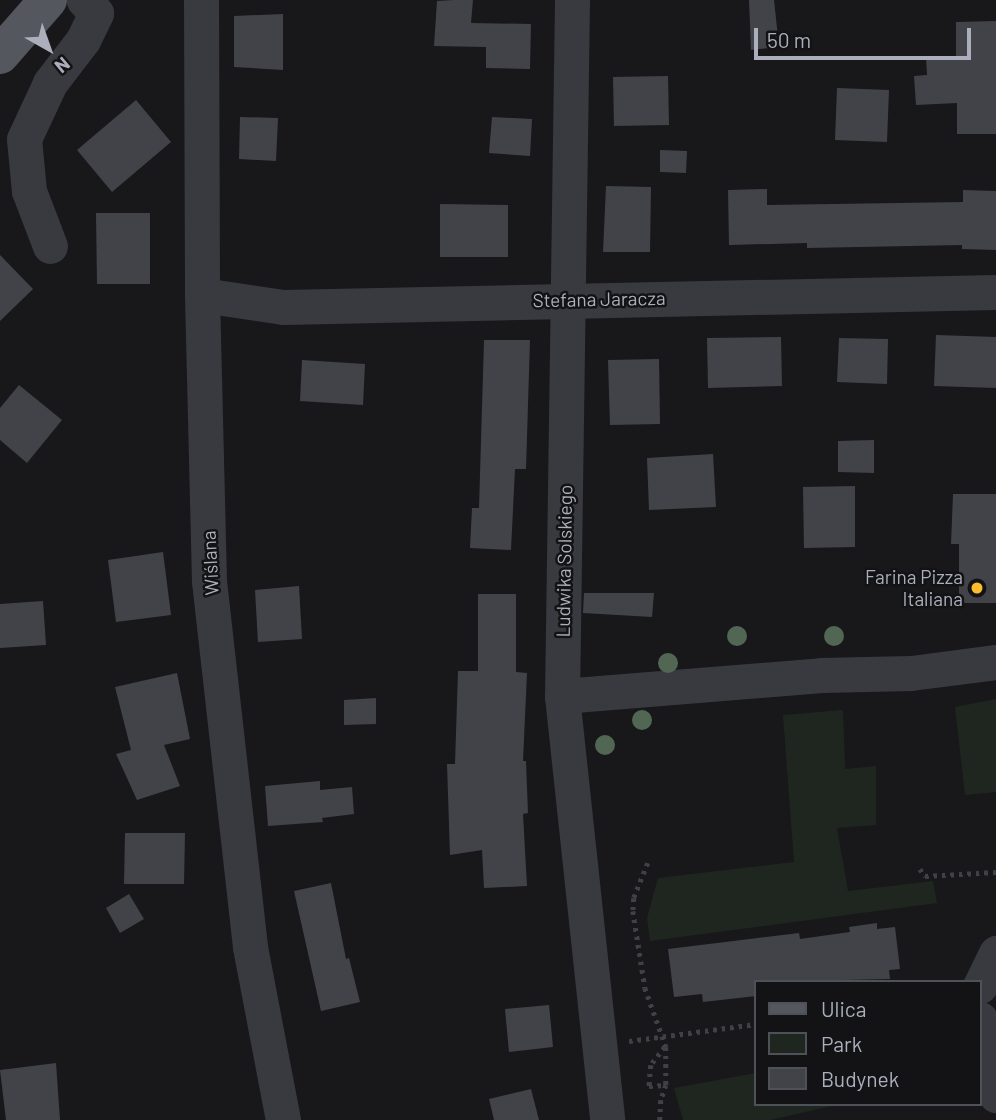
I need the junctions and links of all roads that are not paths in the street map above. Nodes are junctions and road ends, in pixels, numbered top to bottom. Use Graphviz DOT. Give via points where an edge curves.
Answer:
graph roads {
  1 [pos="48,0"];
  2 [pos="84,0"];
  3 [pos="201,0"];
  4 [pos="572,0"];
  5 [pos="0,55"];
  6 [pos="50,246"];
  7 [pos="996,292"];
  8 [pos="202,295"];
  9 [pos="567,299"];
  10 [pos="996,662"];
  11 [pos="562,695"];
  12 [pos="996,953"];
  13 [pos="982,982"];
  14 [pos="982,1028"];
  15 [pos="996,1095"];
  16 [pos="283,1120"];
  17 [pos="607,1120"];
  1 -- 5 [label="main road"];
  2 -- 6 [label="street" via="96,13 83,40 50,83 24,139 29,191"];
  3 -- 8 [label="street, Wiślana"];
  4 -- 9 [label="street, Ludwika Solskiego"];
  7 -- 9 [label="street, Stefana Jaracza"];
  8 -- 9 [label="street, Stefana Jaracza" via="282,307"];
  8 -- 16 [label="street, Wiślana" via="209,581 250,947"];
  9 -- 11 [label="street, Ludwika Solskiego"];
  10 -- 11 [label="street" via="911,673 821,675"];
  11 -- 17 [label="street, Ludwika Solskiego"];
  12 -- 13 [label="street"];
  14 -- 15 [label="street"];
}
